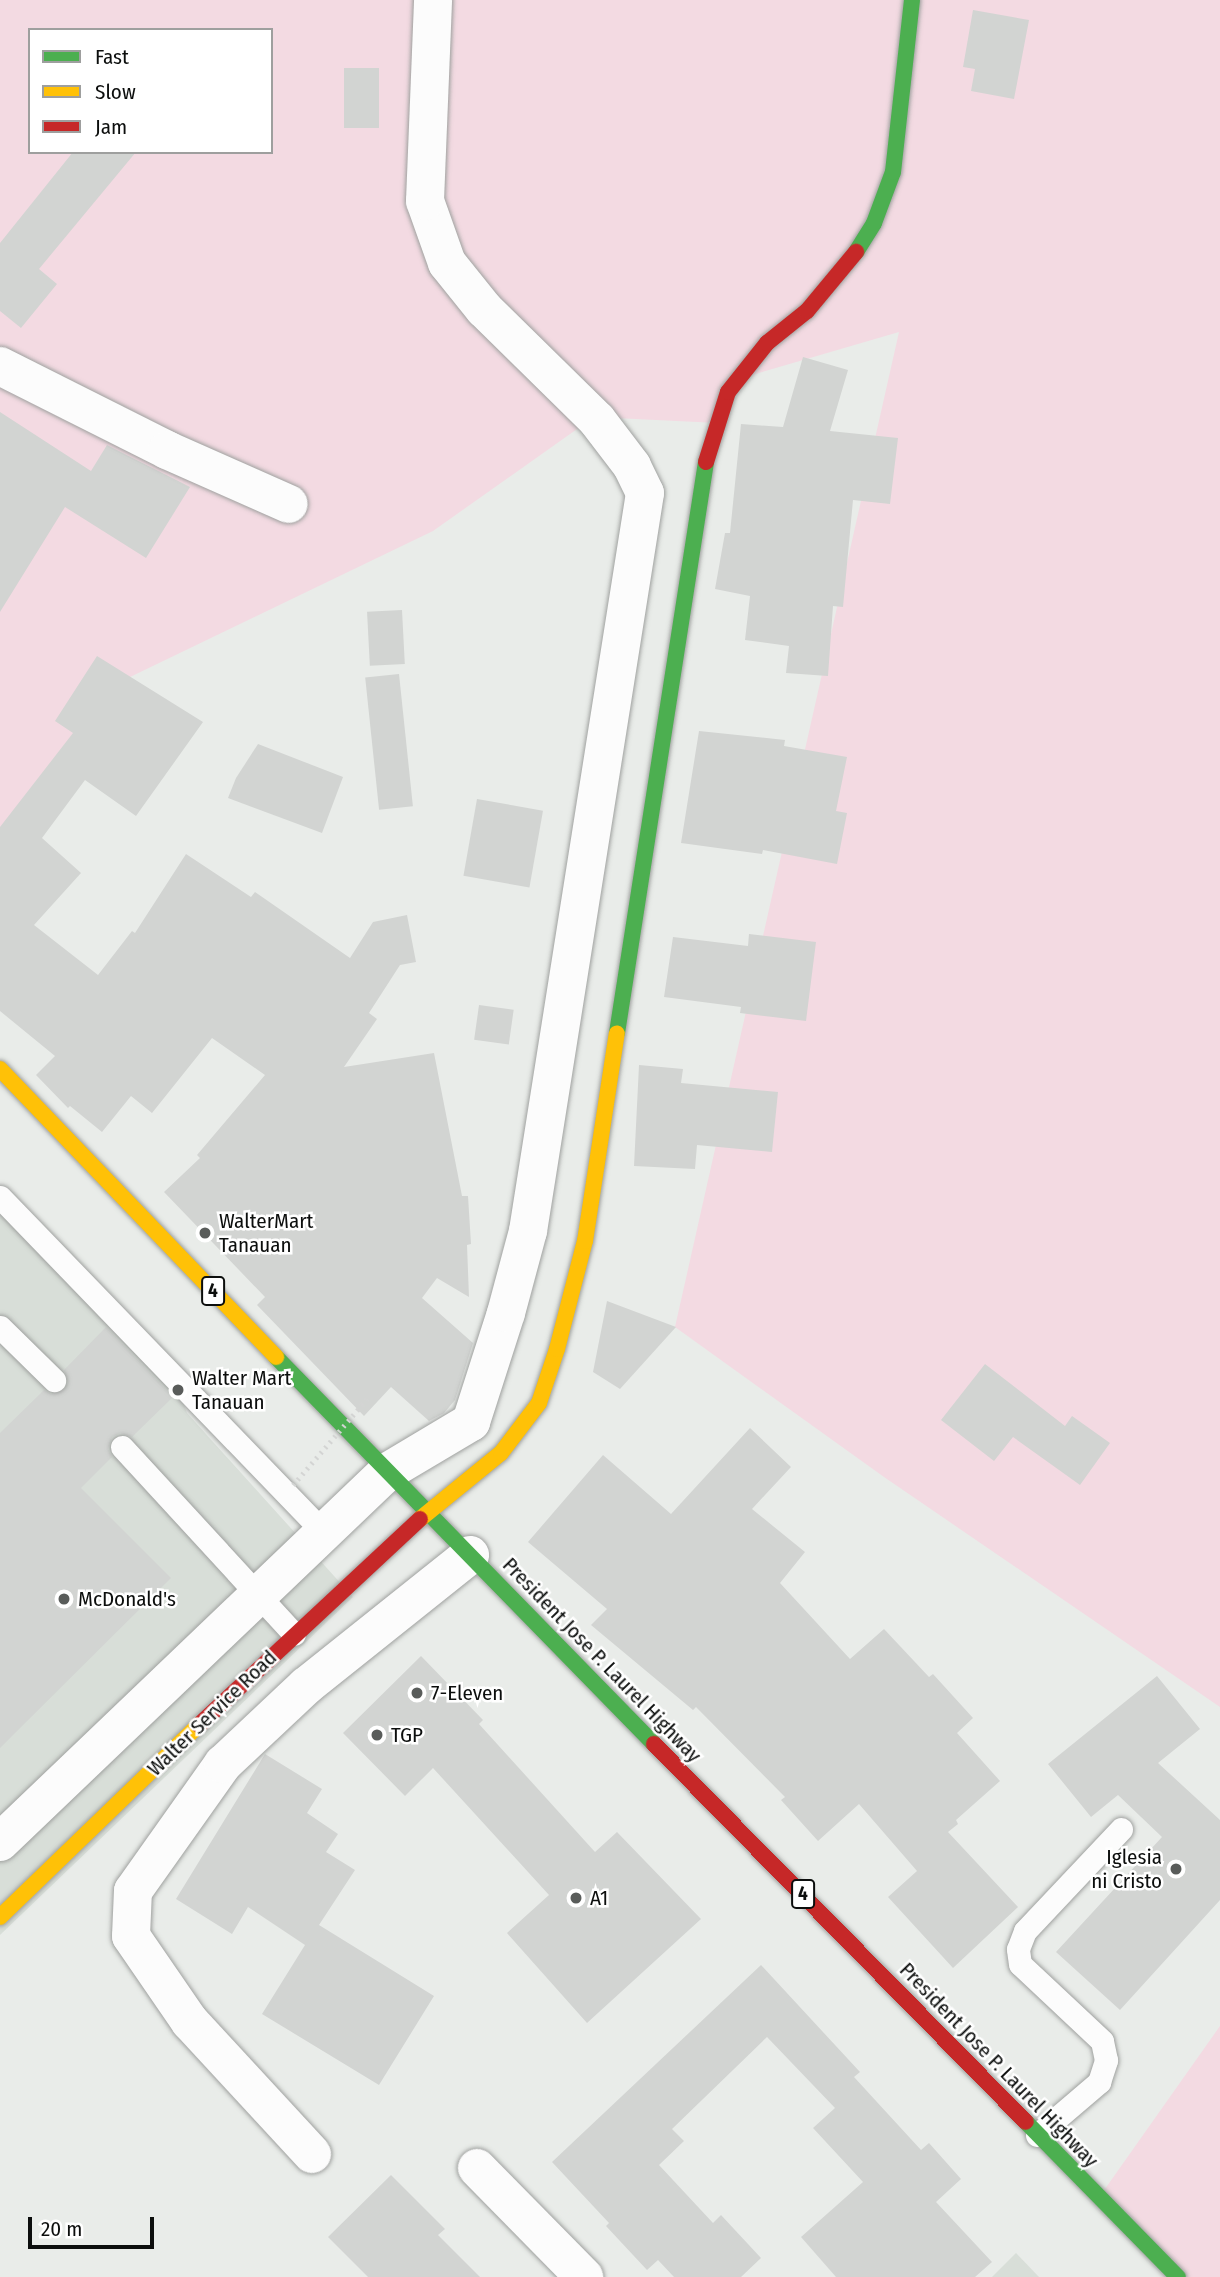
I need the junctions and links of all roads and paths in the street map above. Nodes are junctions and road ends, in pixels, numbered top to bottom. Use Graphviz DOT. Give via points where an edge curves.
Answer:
graph roads {
  1 [pos="433,0"];
  2 [pos="912,0"];
  3 [pos="0,366"];
  4 [pos="645,493"];
  5 [pos="701,498"];
  6 [pos="289,504"];
  7 [pos="4,1081"];
  8 [pos="0,1197"];
  9 [pos="0,1327"];
  10 [pos="54,1380"];
  11 [pos="367,1399"];
  12 [pos="122,1447"];
  13 [pos="387,1472"];
  14 [pos="293,1485"];
  15 [pos="426,1513"];
  16 [pos="325,1534"];
  17 [pos="470,1555"];
  18 [pos="257,1597"];
  19 [pos="294,1634"];
  20 [pos="1121,1829"];
  21 [pos="0,1842"];
  22 [pos="0,1917"];
  23 [pos="1037,2135"];
  24 [pos="312,2154"];
  25 [pos="477,2168"];
  26 [pos="584,2277"];
  27 [pos="1178,2277"];
  1 -- 4 [label="street" via="425,201 447,263 484,309 597,420 632,466"];
  2 -- 5 [label="main road, Walter Service Road" via="893,172 874,223 849,263 807,311 767,342 728,392 704,468"];
  3 -- 6 [label="street" via="167,450"];
  4 -- 5 [label="street"];
  4 -- 13 [label="street" via="528,1231 471,1422"];
  5 -- 15 [label="main road, Walter Service Road" via="585,1241 564,1324 539,1403 501,1453"];
  7 -- 13 [label="main road, President Jose P. Laurel Highway / 4"];
  8 -- 16 [label="lane"];
  9 -- 10 [label="lane"];
  11 -- 14 [label="path, bridge"];
  12 -- 18 [label="lane"];
  13 -- 15 [label="main road, President Jose P. Laurel Highway / 4"];
  13 -- 16 [label="street"];
  15 -- 17 [label="main road, President Jose P. Laurel Highway / 4"];
  15 -- 19 [label="main road, Walter Service Road"];
  16 -- 18 [label="street"];
  17 -- 23 [label="main road, President Jose P. Laurel Highway / 4"];
  17 -- 24 [label="street" via="306,1686 223,1764 133,1891 131,1936 190,2022"];
  18 -- 19 [label="lane"];
  18 -- 21 [label="street"];
  19 -- 22 [label="main road, Walter Service Road"];
  20 -- 23 [label="lane" via="1026,1931 1018,1949 1020,1964 1102,2041 1106,2060 1099,2082"];
  23 -- 27 [label="main road, President Jose P. Laurel Highway / 4"];
  25 -- 26 [label="street"];
}
